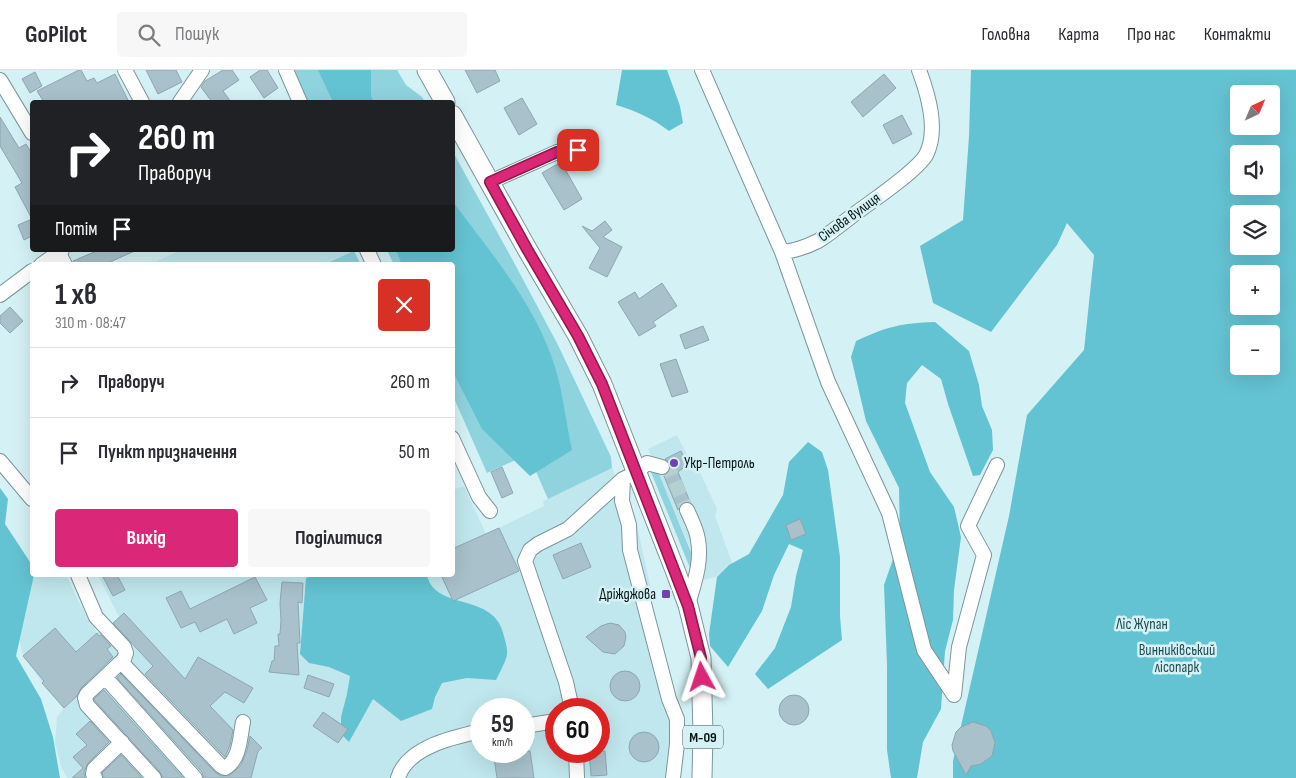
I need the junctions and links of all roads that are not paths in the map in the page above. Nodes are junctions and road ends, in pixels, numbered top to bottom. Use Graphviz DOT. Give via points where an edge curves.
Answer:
graph roads {
  1 [pos="125,70"];
  2 [pos="202,70"];
  3 [pos="286,70"];
  4 [pos="427,70"];
  5 [pos="702,70"];
  6 [pos="918,70"];
  7 [pos="0,80"];
  8 [pos="141,100"];
  9 [pos="181,100"];
  10 [pos="299,100"];
  11 [pos="445,100"];
  12 [pos="455,120"];
  13 [pos="30,131"];
  14 [pos="578,150"];
  15 [pos="490,182"];
  16 [pos="782,252"];
  17 [pos="62,256"];
  18 [pos="48,262"];
  19 [pos="30,272"];
  20 [pos="0,295"];
  21 [pos="455,444"];
  22 [pos="0,462"];
  23 [pos="997,465"];
  24 [pos="662,467"];
  25 [pos="630,476"];
  26 [pos="30,497"];
  27 [pos="490,510"];
  28 [pos="687,510"];
  29 [pos="79,577"];
  30 [pos="688,606"];
  31 [pos="121,662"];
  32 [pos="105,677"];
  33 [pos="569,698"];
  34 [pos="243,722"];
  35 [pos="470,734"];
  36 [pos="122,742"];
  37 [pos="576,763"];
  38 [pos="95,778"];
  39 [pos="154,778"];
  40 [pos="196,778"];
  41 [pos="398,778"];
  42 [pos="577,778"];
  43 [pos="673,778"];
  44 [pos="702,778"];
  1 -- 8 [label="street"];
  2 -- 9 [label="street"];
  3 -- 10 [label="street"];
  4 -- 11 [label="main road"];
  5 -- 16 [label="street"];
  6 -- 16 [label="street, Січова вулиця" via="928,93 931,119 926,155 897,182 820,240"];
  7 -- 13 [label="street"];
  12 -- 15 [label="main road, М-09"];
  14 -- 15 [label="street" via="557,152"];
  15 -- 25 [label="main road, М-09" via="602,384"];
  16 -- 23 [label="street" via="828,382 889,513 924,650 954,695 959,647 984,555 968,526"];
  17 -- 18 [label="street"];
  19 -- 20 [label="street"];
  21 -- 27 [label="street" via="480,497"];
  22 -- 26 [label="street"];
  24 -- 25 [label="street" via="647,463"];
  25 -- 30 [label="main road, М-09"];
  25 -- 33 [label="street" via="568,529 530,550 525,561"];
  25 -- 43 [label="street" via="622,501 629,526 630,550 677,719"];
  28 -- 30 [label="street" via="698,538 700,559"];
  29 -- 31 [label="street" via="96,617 124,647 126,652"];
  30 -- 44 [label="main road, М-09" via="701,658"];
  31 -- 32 [label="street"];
  31 -- 34 [label="street" via="225,768 238,751"];
  32 -- 36 [label="street" via="85,698 87,705"];
  32 -- 40 [label="street"];
  35 -- 41 [label="street" via="448,739 412,757 400,770"];
  36 -- 38 [label="street" via="94,769"];
  36 -- 39 [label="street"];
  37 -- 42 [label="street"];
}
